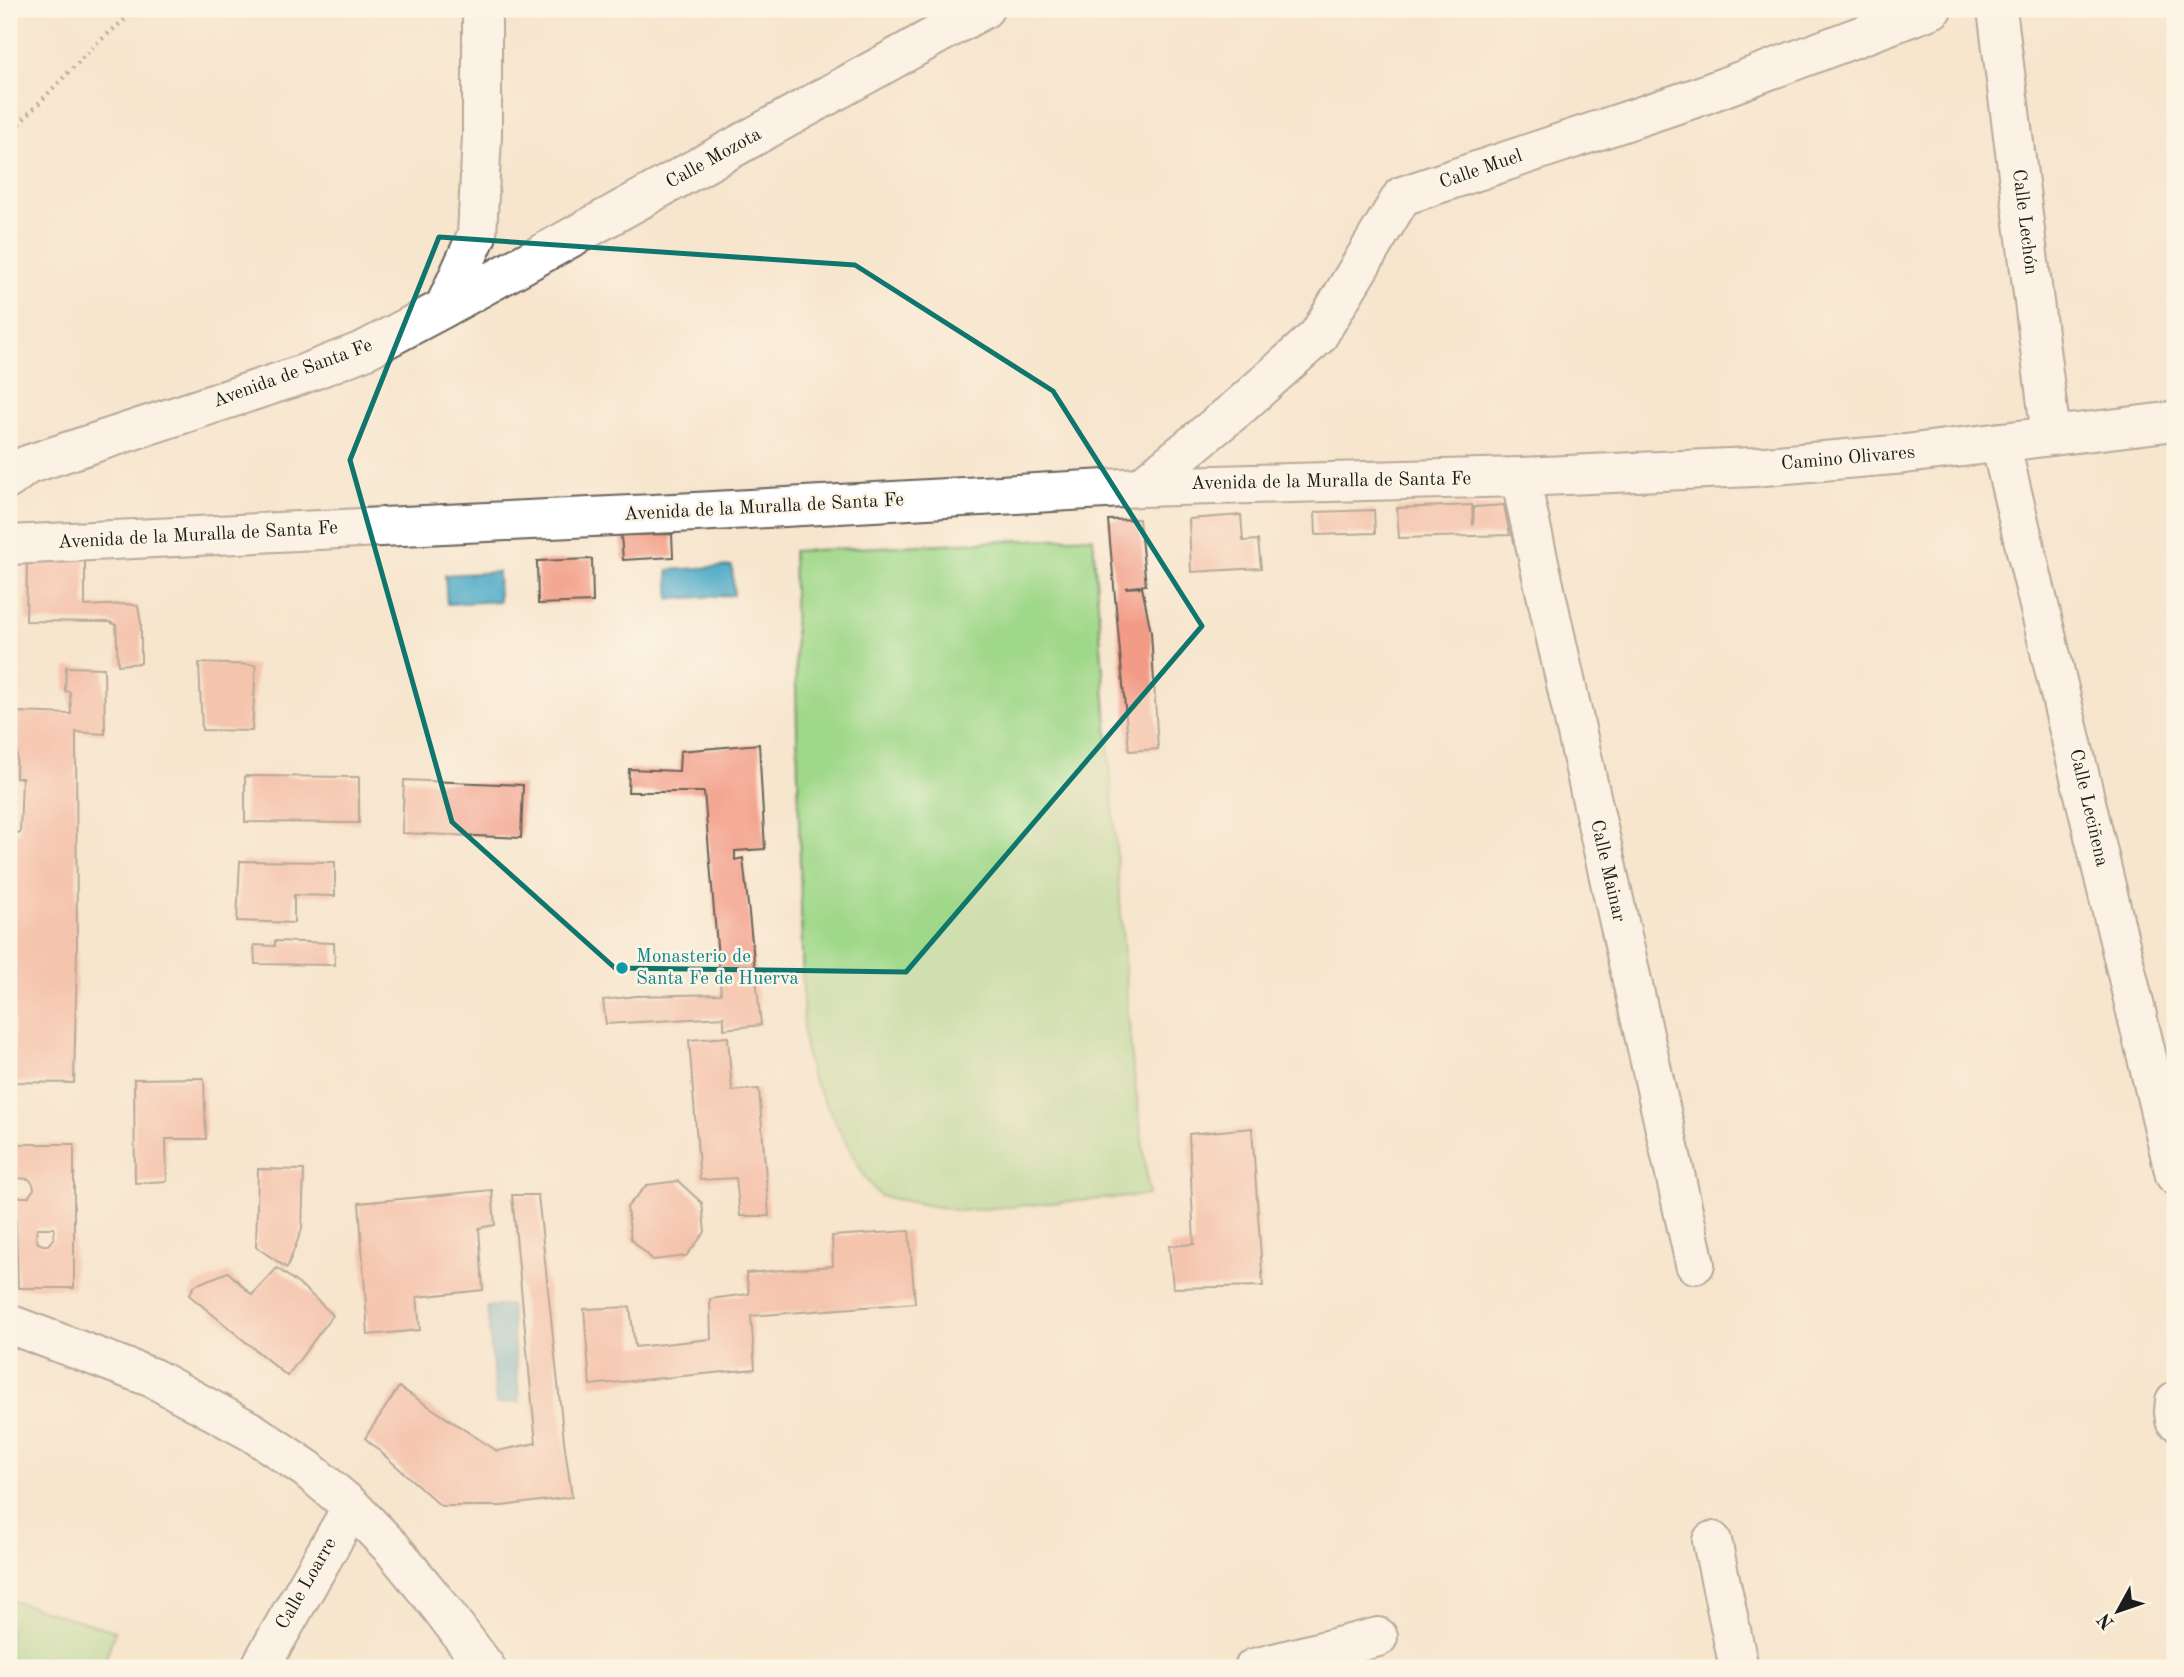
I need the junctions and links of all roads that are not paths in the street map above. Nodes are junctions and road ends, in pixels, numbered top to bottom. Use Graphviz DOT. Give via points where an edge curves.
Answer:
graph roads {
  1 [pos="482,9"];
  2 [pos="984,9"];
  3 [pos="1932,9"];
  4 [pos="1997,9"];
  5 [pos="444,308"];
  6 [pos="2175,421"];
  7 [pos="2051,436"];
  8 [pos="2000,442"];
  9 [pos="1520,477"];
  10 [pos="9,479"];
  11 [pos="1142,487"];
  12 [pos="9,545"];
  13 [pos="2175,1175"];
  14 [pos="1695,1264"];
  15 [pos="9,1324"];
  16 [pos="2175,1401"];
  17 [pos="2175,1420"];
  18 [pos="352,1507"];
  19 [pos="1712,1541"];
  20 [pos="1378,1637"];
  21 [pos="263,1662"];
  22 [pos="486,1668"];
  23 [pos="1254,1668"];
  24 [pos="1740,1668"];
  1 -- 5 [label="street" via="477,234"];
  2 -- 5 [label="street, Calle Mozota"];
  3 -- 11 [label="street, Calle Muel" via="1695,98 1402,196 1318,336"];
  4 -- 7 [label="street, Calle Lechón"];
  5 -- 10 [label="street, Avenida de Santa Fe" via="365,350 27,465"];
  6 -- 7 [label="street, Camino Olivares"];
  7 -- 8 [label="street, Camino Olivares"];
  8 -- 9 [label="street, Camino Olivares" via="1753,467"];
  8 -- 13 [label="street, Calle Leciñena"];
  9 -- 11 [label="street, Avenida de la Muralla de Santa Fe"];
  9 -- 14 [label="street, Calle Mainar"];
  11 -- 12 [label="street, Avenida de la Muralla de Santa Fe"];
  15 -- 18 [label="street" via="153,1378 252,1432"];
  16 -- 17 [label="street"];
  18 -- 21 [label="street, Calle Loarre"];
  18 -- 22 [label="street" via="392,1548"];
  19 -- 24 [label="street"];
  20 -- 23 [label="street"];
}
